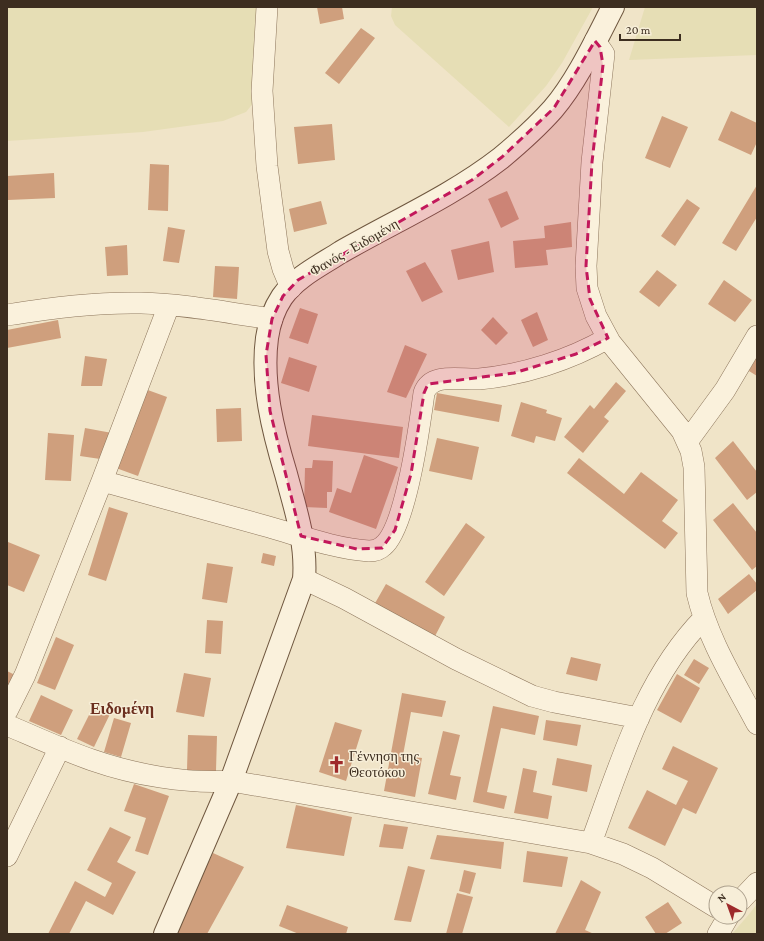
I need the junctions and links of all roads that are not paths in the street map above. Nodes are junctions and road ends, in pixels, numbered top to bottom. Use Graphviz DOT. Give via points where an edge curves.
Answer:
graph roads {
  1 [pos="267,7"];
  2 [pos="613,7"];
  3 [pos="595,41"];
  4 [pos="291,288"];
  5 [pos="169,305"];
  6 [pos="7,315"];
  7 [pos="272,319"];
  8 [pos="757,336"];
  9 [pos="608,338"];
  10 [pos="687,442"];
  11 [pos="102,480"];
  12 [pos="301,536"];
  13 [pos="305,571"];
  14 [pos="704,618"];
  15 [pos="7,711"];
  16 [pos="639,718"];
  17 [pos="757,724"];
  18 [pos="7,725"];
  19 [pos="60,747"];
  20 [pos="231,781"];
  21 [pos="591,843"];
  22 [pos="8,851"];
  23 [pos="757,883"];
  24 [pos="748,893"];
  25 [pos="708,902"];
  26 [pos="723,925"];
  27 [pos="165,934"];
  28 [pos="718,934"];
  1 -- 4 [label="street" via="262,91 267,166 278,251"];
  2 -- 3 [label="street, Φανός - Ειδομένη"];
  3 -- 4 [label="street, Φανός - Ειδομένη" via="554,108 502,157 472,180 320,265"];
  3 -- 9 [label="street" via="604,54 592,162 586,266 590,299"];
  4 -- 7 [label="street, Φανός - Ειδομένη" via="283,296"];
  5 -- 6 [label="street" via="103,303"];
  5 -- 7 [label="street"];
  5 -- 11 [label="street"];
  7 -- 12 [label="street, Φανός - Ειδομένη" via="266,355 270,411"];
  8 -- 10 [label="street" via="725,390"];
  9 -- 10 [label="street" via="657,403 682,431"];
  9 -- 12 [label="street" via="576,354 514,373 488,378 442,379 428,384 424,393 411,474 395,530 389,541 382,548 372,551"];
  10 -- 14 [label="street" via="694,467 697,593"];
  11 -- 12 [label="street"];
  11 -- 15 [label="street" via="25,675"];
  12 -- 13 [label="street, Φανός - Ειδομένη"];
  13 -- 16 [label="street" via="344,598 456,659 532,696"];
  13 -- 20 [label="street"];
  14 -- 16 [label="street" via="681,644"];
  14 -- 17 [label="street"];
  16 -- 21 [label="street"];
  18 -- 19 [label="street"];
  19 -- 20 [label="street" via="92,760 156,776 206,783"];
  19 -- 22 [label="street"];
  20 -- 21 [label="street"];
  20 -- 27 [label="street"];
  21 -- 25 [label="street" via="652,868"];
  23 -- 24 [label="street"];
  26 -- 28 [label="street"];
}
